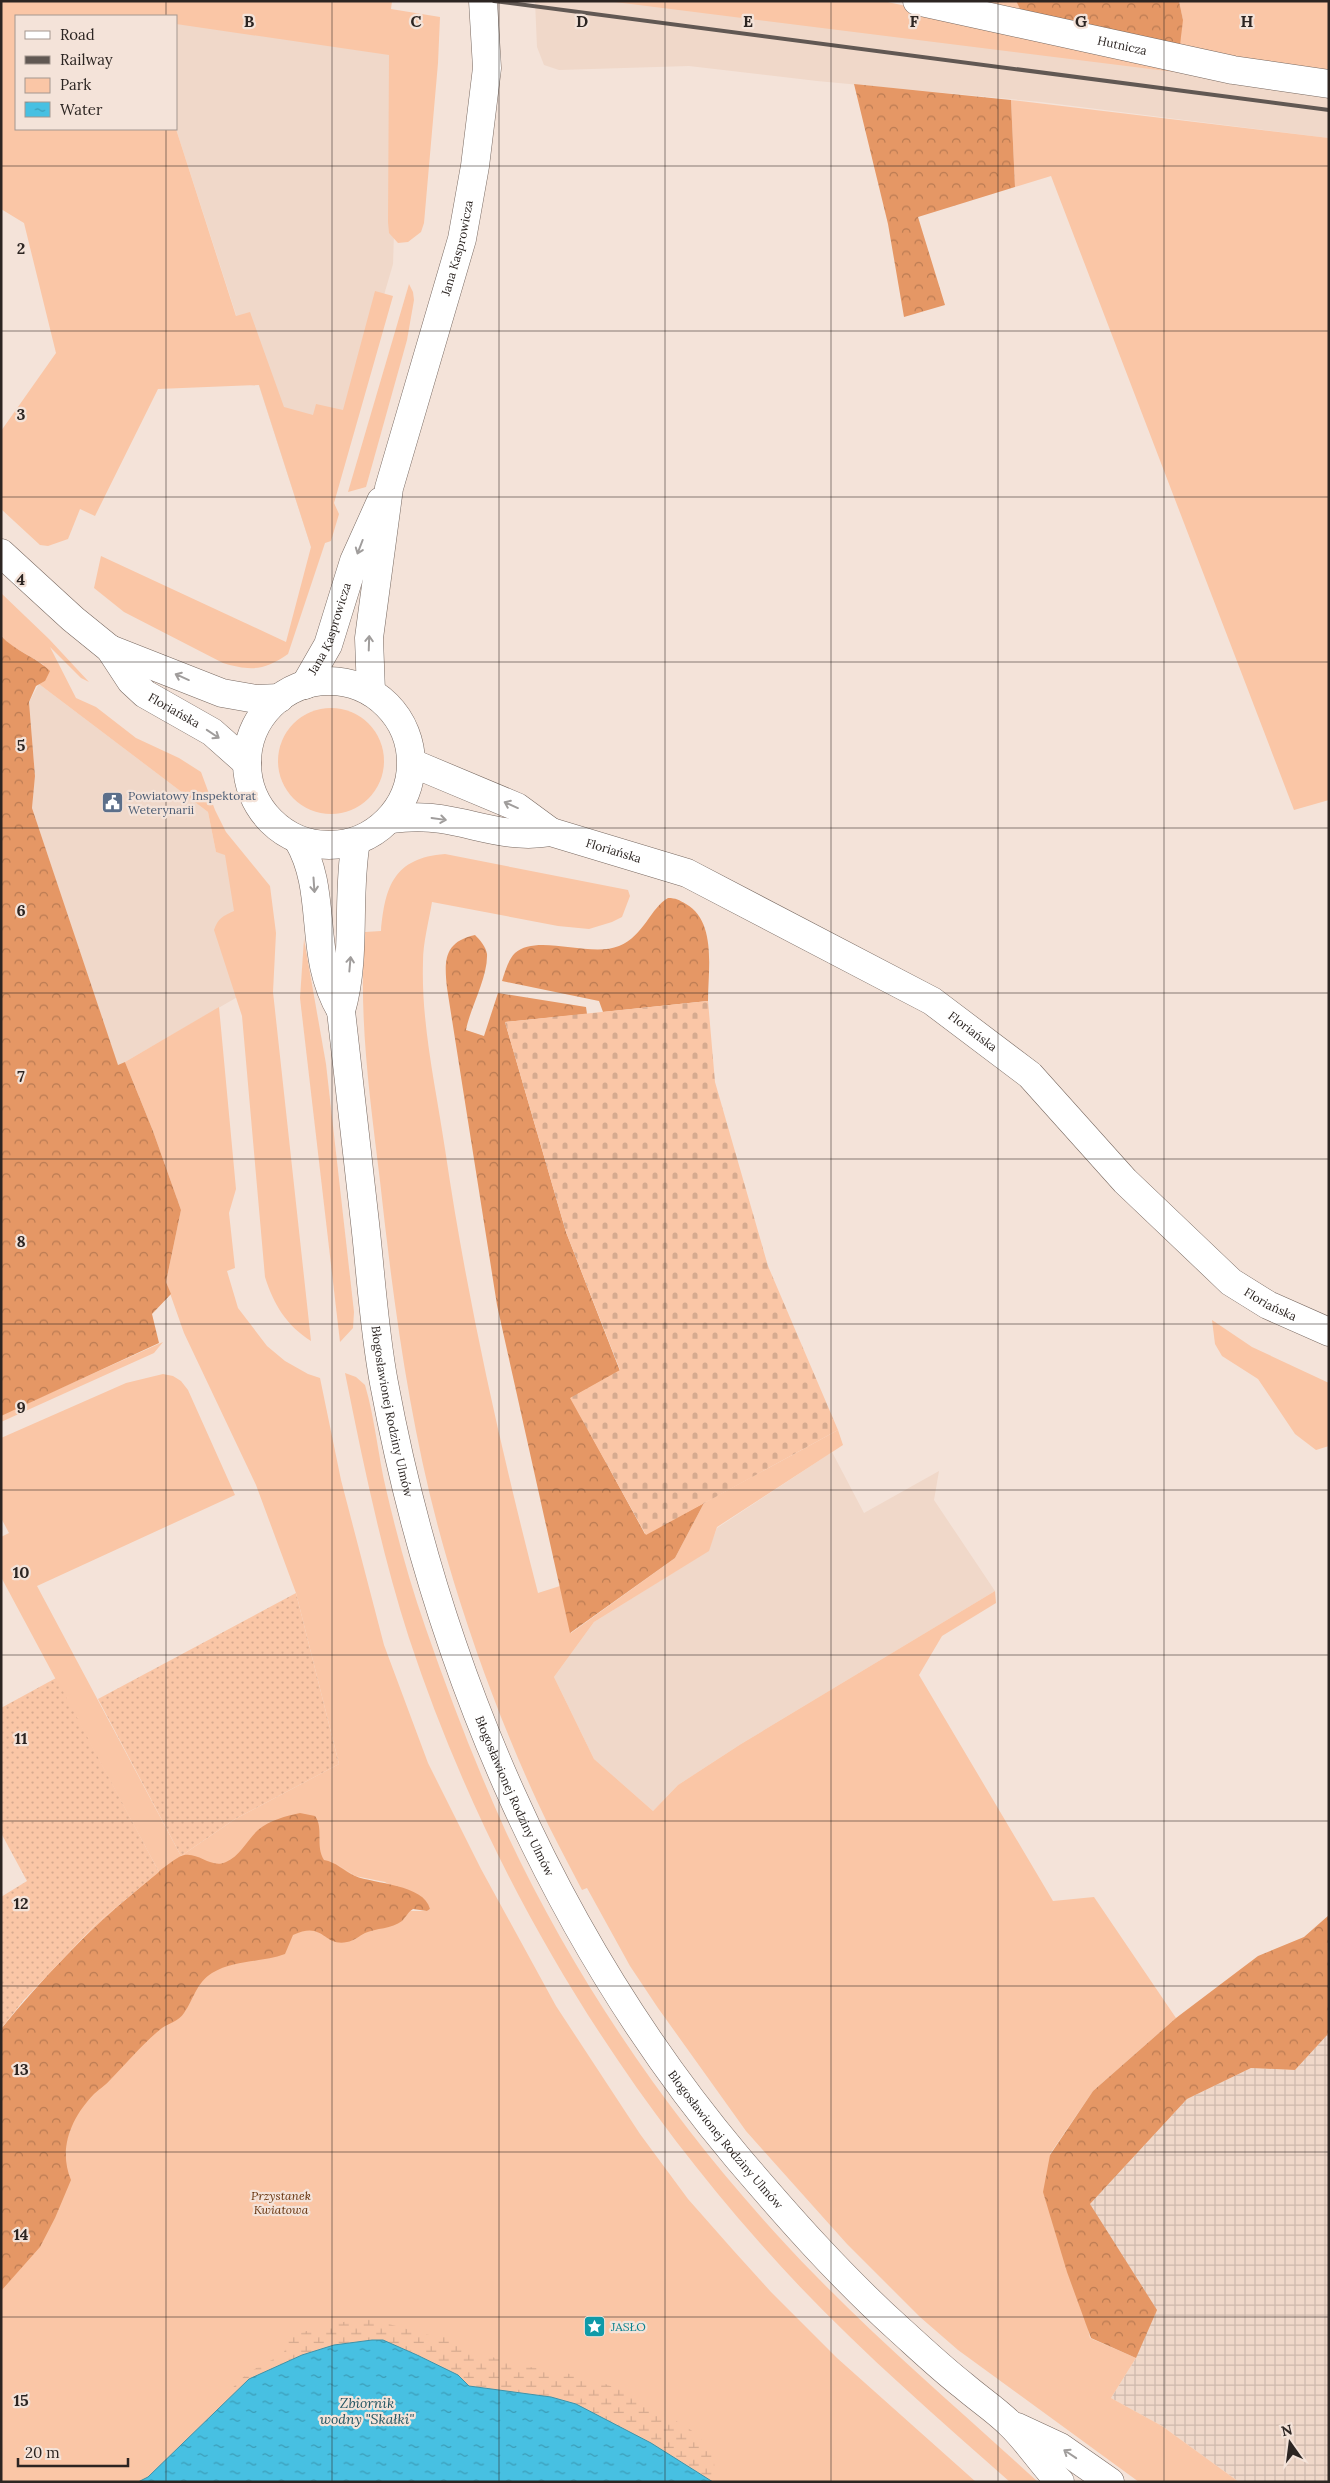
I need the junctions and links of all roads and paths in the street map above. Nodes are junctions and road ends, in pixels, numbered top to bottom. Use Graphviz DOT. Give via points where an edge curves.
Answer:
graph roads {
  1 [pos="483,1"];
  2 [pos="917,1"];
  3 [pos="1329,84"];
  4 [pos="389,488"];
  5 [pos="1,553"];
  6 [pos="110,649"];
  7 [pos="305,685"];
  8 [pos="371,692"];
  9 [pos="280,698"];
  10 [pos="247,763"];
  11 [pos="412,763"];
  12 [pos="390,819"];
  13 [pos="551,832"];
  14 [pos="298,840"];
  15 [pos="356,841"];
  16 [pos="341,1012"];
  17 [pos="1329,1332"];
  18 [pos="1011,2424"];
  19 [pos="1060,2482"];
  20 [pos="1110,2482"];
  1 -- 4 [label="main road, Jana Kasprowicza" via="486,68 475,166 462,238"];
  2 -- 3 [label="main road, Hutnicza" via="1234,70"];
  4 -- 7 [label="main road, Jana Kasprowicza, one-way" via="363,539 328,645"];
  8 -- 4 [label="main road, Jana Kasprowicza, one-way" via="370,632"];
  5 -- 6 [label="main road, Floriańska"];
  9 -- 6 [label="main road, Floriańska, one-way" via="256,699 222,693"];
  6 -- 10 [label="main road, Floriańska, one-way" via="131,681 145,694 212,732"];
  7 -- 8 [label="main road" via="328,681 350,684"];
  7 -- 9 [label="main road"];
  8 -- 11 [label="main road" via="401,722 410,742"];
  9 -- 10 [label="main road" via="256,727"];
  10 -- 14 [label="main road" via="249,783 256,801 267,817"];
  11 -- 12 [label="main road" via="407,790"];
  13 -- 11 [label="main road, Floriańska, one-way" via="517,807"];
  12 -- 13 [label="main road, Floriańska, one-way" via="417,816 515,835"];
  12 -- 15 [label="main road"];
  13 -- 17 [label="main road, Floriańska" via="687,873 932,1000 1030,1074 1125,1182 1231,1282 1268,1305"];
  14 -- 15 [label="main road" via="337,845"];
  14 -- 16 [label="main road, Błogosławionej Rodziny Ulmów, one-way" via="312,868 319,948 332,997"];
  16 -- 15 [label="main road, Błogosławionej Rodziny Ulmów, one-way" via="350,967"];
  16 -- 18 [label="main road, Błogosławionej Rodziny Ulmów" via="375,1324 396,1443 425,1556 462,1672 512,1797 544,1863 603,1968 643,2031 734,2154 806,2235 897,2328"];
  18 -- 19 [label="main road, Błogosławionej Rodziny Ulmów"];
  20 -- 18 [label="main road, Błogosławionej Rodziny Ulmów, one-way" via="1060,2447"];
}
